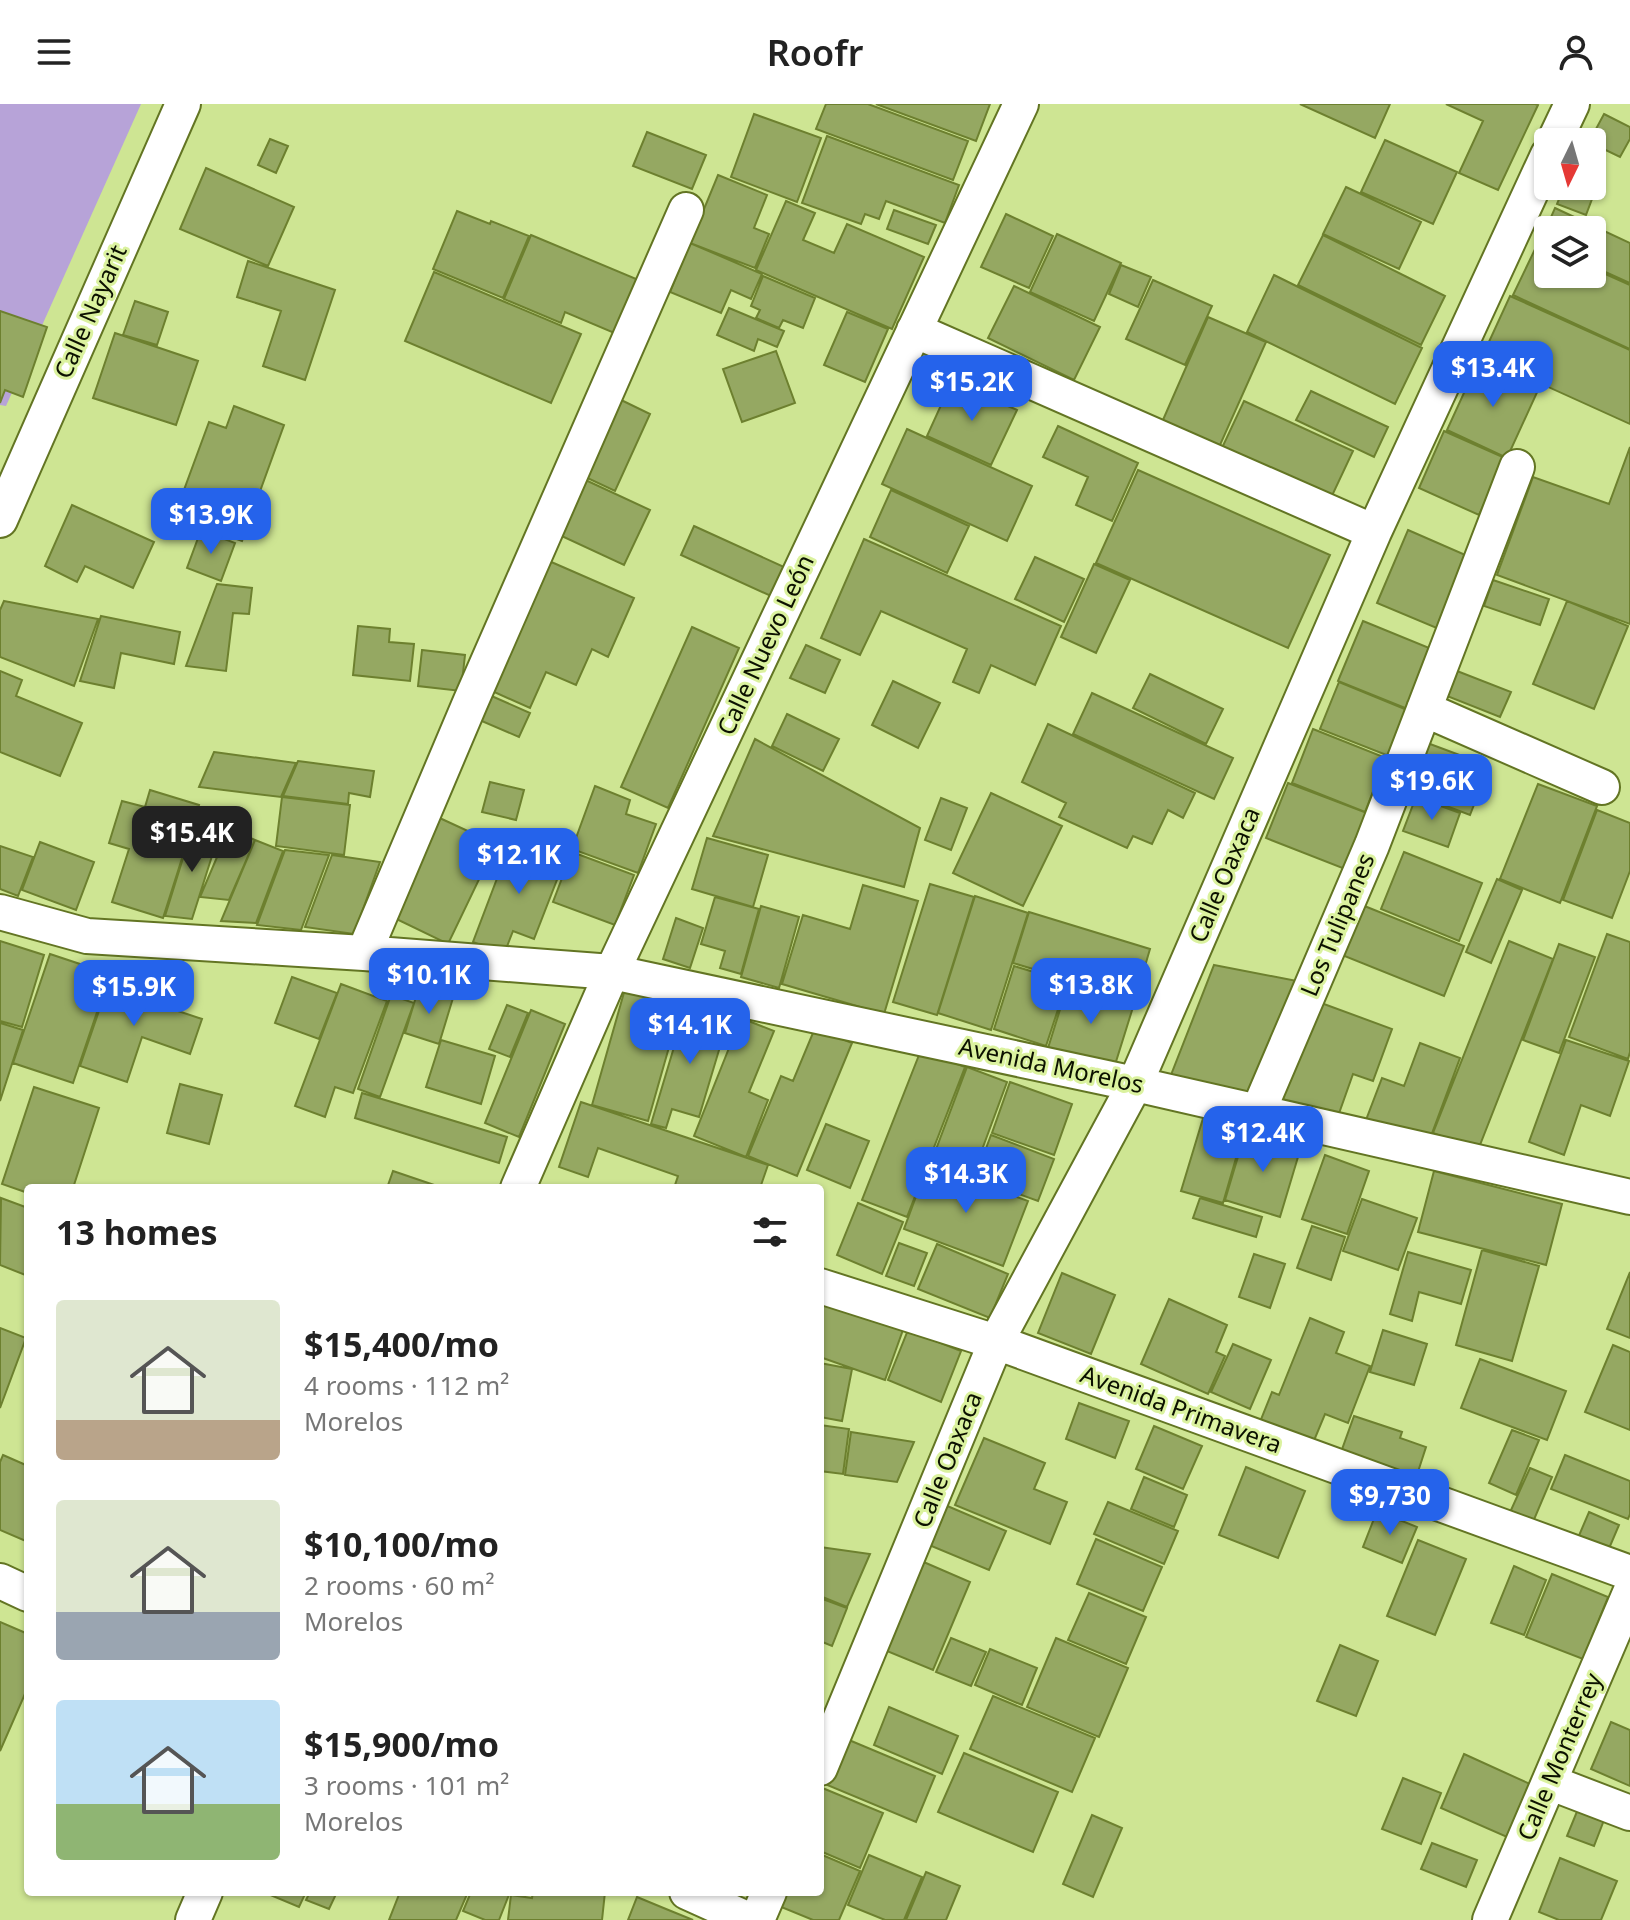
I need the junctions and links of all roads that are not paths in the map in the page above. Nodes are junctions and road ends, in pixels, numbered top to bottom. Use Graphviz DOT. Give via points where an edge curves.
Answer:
graph roads {
  1 [pos="183,104"];
  2 [pos="1021,104"];
  3 [pos="1572,104"];
  4 [pos="1561,128"];
  5 [pos="1534,185"];
  6 [pos="686,210"];
  7 [pos="914,330"];
  8 [pos="1517,467"];
  9 [pos="0,520"];
  10 [pos="1374,532"];
  11 [pos="1424,709"];
  12 [pos="1602,787"];
  13 [pos="0,912"];
  14 [pos="364,953"];
  15 [pos="612,972"];
  16 [pos="1135,1084"];
  17 [pos="1258,1112"];
  18 [pos="520,1184"];
  19 [pos="1630,1197"];
  20 [pos="824,1287"];
  21 [pos="996,1342"];
  22 [pos="1630,1573"];
  23 [pos="0,1581"];
  24 [pos="24,1592"];
  25 [pos="1630,1593"];
  26 [pos="824,1758"];
  27 [pos="1549,1782"];
  28 [pos="1630,1813"];
  29 [pos="203,1896"];
  30 [pos="696,1896"];
  31 [pos="767,1896"];
  32 [pos="193,1920"];
  33 [pos="749,1920"];
  34 [pos="757,1920"];
  35 [pos="1490,1920"];
  1 -- 9 [label="street, Calle Nayarit"];
  2 -- 7 [label="street, Calle Nuevo León"];
  3 -- 4 [label="street"];
  5 -- 10 [label="street, Calle Oaxaca"];
  6 -- 14 [label="street"];
  7 -- 10 [label="street"];
  7 -- 15 [label="street, Calle Nuevo León"];
  8 -- 11 [label="street, Los Tulipanes"];
  10 -- 16 [label="street, Calle Oaxaca"];
  11 -- 12 [label="street"];
  11 -- 17 [label="street, Los Tulipanes"];
  13 -- 14 [label="street, Avenida Morelos" via="87,936"];
  14 -- 15 [label="street, Avenida Morelos"];
  15 -- 16 [label="street, Avenida Morelos"];
  15 -- 18 [label="street, Calle Nuevo León"];
  16 -- 17 [label="street, Avenida Morelos"];
  16 -- 21 [label="street, Calle Oaxaca"];
  17 -- 19 [label="street, Avenida Morelos"];
  20 -- 21 [label="street, Avenida Primavera"];
  21 -- 22 [label="street, Avenida Primavera"];
  21 -- 26 [label="street, Calle Oaxaca"];
  23 -- 24 [label="street"];
  25 -- 27 [label="street, Calle Monterrey"];
  27 -- 28 [label="street"];
  27 -- 35 [label="street, Calle Monterrey"];
  29 -- 32 [label="street"];
  30 -- 33 [label="street"];
  31 -- 34 [label="street"];
}
